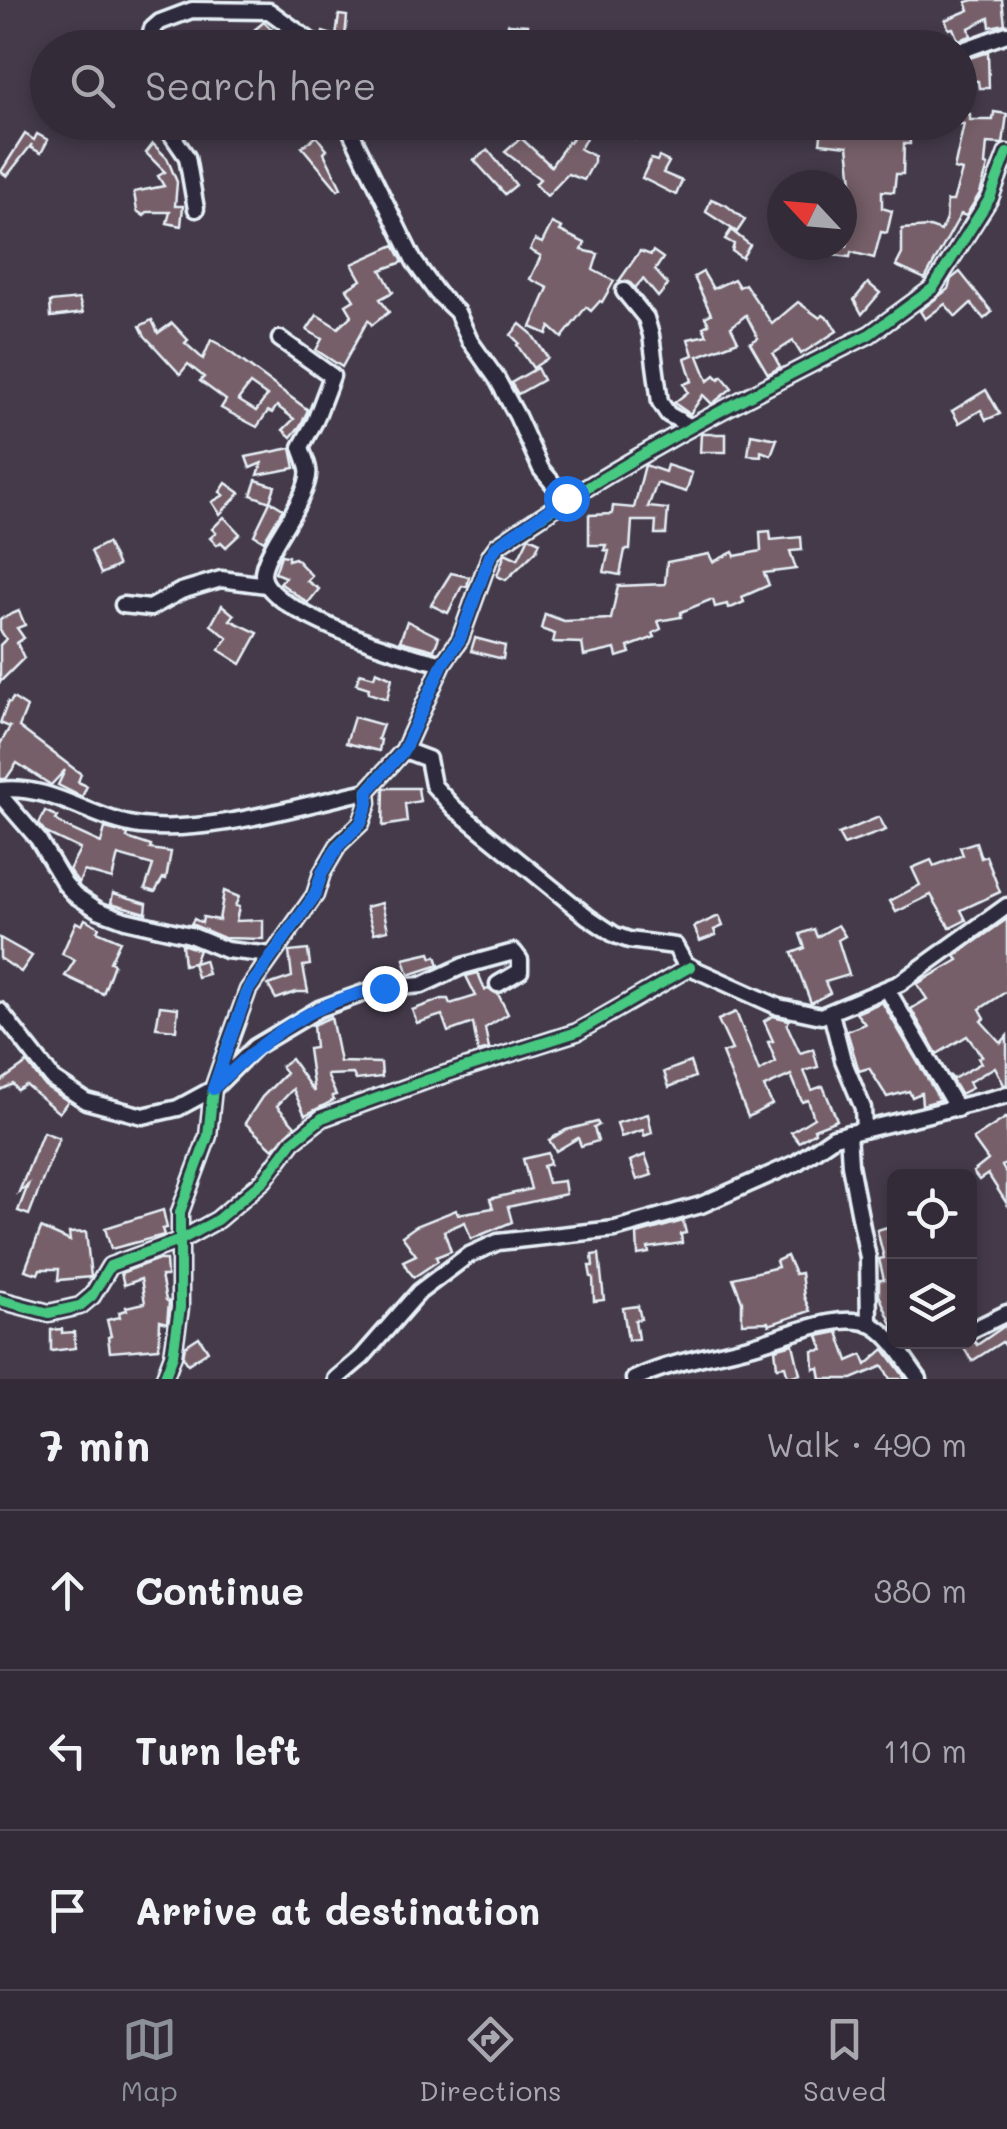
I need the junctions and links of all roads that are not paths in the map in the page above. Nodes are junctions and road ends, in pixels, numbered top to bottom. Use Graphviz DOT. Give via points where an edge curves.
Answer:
graph roads {
  1 [pos="152,30"];
  2 [pos="294,30"];
  3 [pos="1007,34"];
  4 [pos="977,45"];
  5 [pos="175,140"];
  6 [pos="355,140"];
  7 [pos="1007,153"];
  8 [pos="196,210"];
  9 [pos="624,291"];
  10 [pos="280,339"];
  11 [pos="691,427"];
  12 [pos="566,498"];
  13 [pos="266,585"];
  14 [pos="122,605"];
  15 [pos="443,663"];
  16 [pos="404,750"];
  17 [pos="368,791"];
  18 [pos="0,792"];
  19 [pos="1007,906"];
  20 [pos="272,955"];
  21 [pos="690,966"];
  22 [pos="498,984"];
  23 [pos="887,989"];
  24 [pos="0,1011"];
  25 [pos="831,1013"];
  26 [pos="213,1089"];
  27 [pos="1007,1095"];
  28 [pos="957,1109"];
  29 [pos="864,1129"];
  30 [pos="848,1133"];
  31 [pos="181,1240"];
  32 [pos="0,1300"];
  33 [pos="1007,1313"];
  34 [pos="869,1324"];
  35 [pos="977,1328"];
  36 [pos="164,1379"];
  37 [pos="336,1379"];
  38 [pos="634,1379"];
  39 [pos="919,1379"];
  1 -- 2 [label="street" via="192,10 269,12"];
  3 -- 4 [label="street"];
  5 -- 8 [label="street" via="187,157"];
  6 -- 12 [label="street" via="414,261 457,312 542,469"];
  7 -- 11 [label="street" via="990,198 933,288 870,334"];
  9 -- 11 [label="street" via="646,318 660,402"];
  10 -- 13 [label="street" via="332,376 301,447 310,471 266,561"];
  11 -- 12 [label="street"];
  12 -- 15 [label="street" via="498,545 460,639"];
  13 -- 14 [label="street" via="221,579 150,608"];
  13 -- 15 [label="street" via="321,622"];
  15 -- 16 [label="street"];
  16 -- 17 [label="street"];
  16 -- 21 [label="street" via="428,760 433,785 454,808 588,917 616,936 675,946"];
  17 -- 18 [label="street" via="168,828 109,820 21,789"];
  17 -- 20 [label="street" via="361,823 340,844 315,895"];
  18 -- 20 [label="street" via="65,884 98,910 226,950"];
  19 -- 23 [label="street"];
  20 -- 26 [label="street" via="248,990"];
  21 -- 25 [label="street" via="779,1007 812,1016"];
  21 -- 31 [label="street" via="577,1032 322,1118 252,1190"];
  22 -- 26 [label="street" via="520,972 514,952 422,985 375,989 318,1009 255,1047"];
  23 -- 25 [label="street"];
  23 -- 28 [label="street"];
  24 -- 26 [label="street" via="53,1079 86,1101 143,1116"];
  25 -- 29 [label="street"];
  26 -- 31 [label="street" via="208,1136 180,1212"];
  27 -- 28 [label="street"];
  28 -- 29 [label="street"];
  29 -- 30 [label="street"];
  30 -- 34 [label="street" via="868,1258"];
  30 -- 37 [label="street" via="701,1205 615,1229 498,1242 467,1256 419,1292"];
  31 -- 32 [label="street" via="110,1266 92,1296 67,1311 36,1311"];
  31 -- 36 [label="street" via="180,1308"];
  33 -- 35 [label="street"];
  34 -- 38 [label="street" via="825,1324 672,1362"];
  34 -- 39 [label="street"];
}
